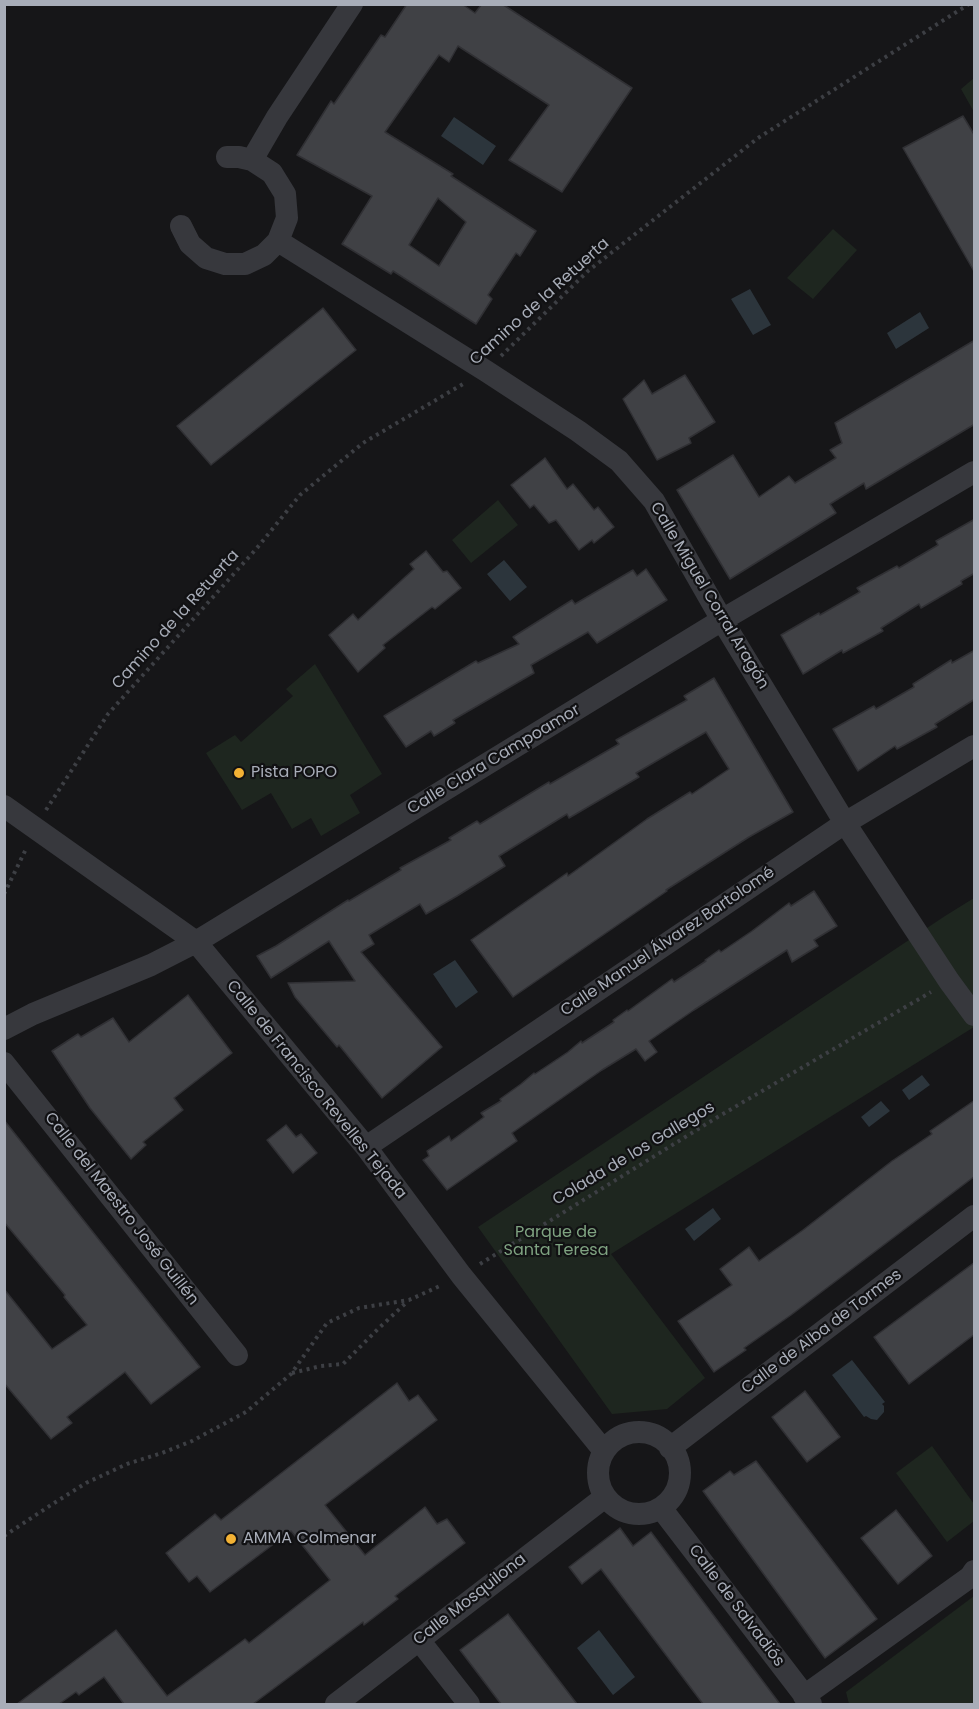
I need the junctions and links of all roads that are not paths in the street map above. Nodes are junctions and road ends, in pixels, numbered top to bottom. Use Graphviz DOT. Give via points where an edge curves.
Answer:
graph roads {
  1 [pos="352,4"];
  2 [pos="227,157"];
  3 [pos="252,160"];
  4 [pos="181,226"];
  5 [pos="278,241"];
  6 [pos="975,472"];
  7 [pos="722,620"];
  8 [pos="975,746"];
  9 [pos="4,806"];
  10 [pos="845,823"];
  11 [pos="196,942"];
  12 [pos="975,1015"];
  13 [pos="4,1029"];
  14 [pos="4,1063"];
  15 [pos="366,1147"];
  16 [pos="975,1216"];
  17 [pos="237,1355"];
  18 [pos="670,1448"];
  19 [pos="604,1451"];
  20 [pos="605,1497"];
  21 [pos="661,1508"];
  22 [pos="975,1571"];
  23 [pos="419,1640"];
  24 [pos="808,1700"];
  25 [pos="336,1704"];
  26 [pos="469,1704"];
  1 -- 3 [label="street"];
  2 -- 3 [label="street"];
  3 -- 5 [label="street" via="272,173 285,194 287,218"];
  4 -- 5 [label="street" via="190,244 206,258 225,264 245,264 264,255"];
  5 -- 7 [label="street, Calle Miguel Corral Aragón" via="486,371 620,461 654,501"];
  6 -- 7 [label="street, Calle Clara Campoamor"];
  7 -- 10 [label="street, Calle Miguel Corral Aragón"];
  7 -- 11 [label="street, Calle Clara Campoamor"];
  8 -- 10 [label="street, Calle Manuel Álvarez Bartolomé"];
  9 -- 11 [label="street, Calle de Francisco Revelles Tejada"];
  10 -- 12 [label="street, Calle Miguel Corral Aragón"];
  10 -- 15 [label="street, Calle Manuel Álvarez Bartolomé"];
  11 -- 13 [label="street, Calle Clara Campoamor"];
  11 -- 15 [label="street, Calle de Francisco Revelles Tejada"];
  14 -- 17 [label="street, Calle del Maestro José Guillén"];
  15 -- 19 [label="street, Calle de Francisco Revelles Tejada" via="461,1275"];
  16 -- 18 [label="street, Calle de Alba de Tormes"];
  18 -- 19 [label="street" via="661,1439 637,1432 613,1441"];
  18 -- 21 [label="street" via="680,1473 671,1498"];
  19 -- 20 [label="street" via="597,1474"];
  20 -- 21 [label="street" via="625,1512 649,1513"];
  20 -- 23 [label="street, Calle Mosquilona"];
  21 -- 24 [label="street, Calle de Salvadiós"];
  22 -- 24 [label="street"];
  23 -- 25 [label="street, Calle Mosquilona"];
  23 -- 26 [label="street"];
}
